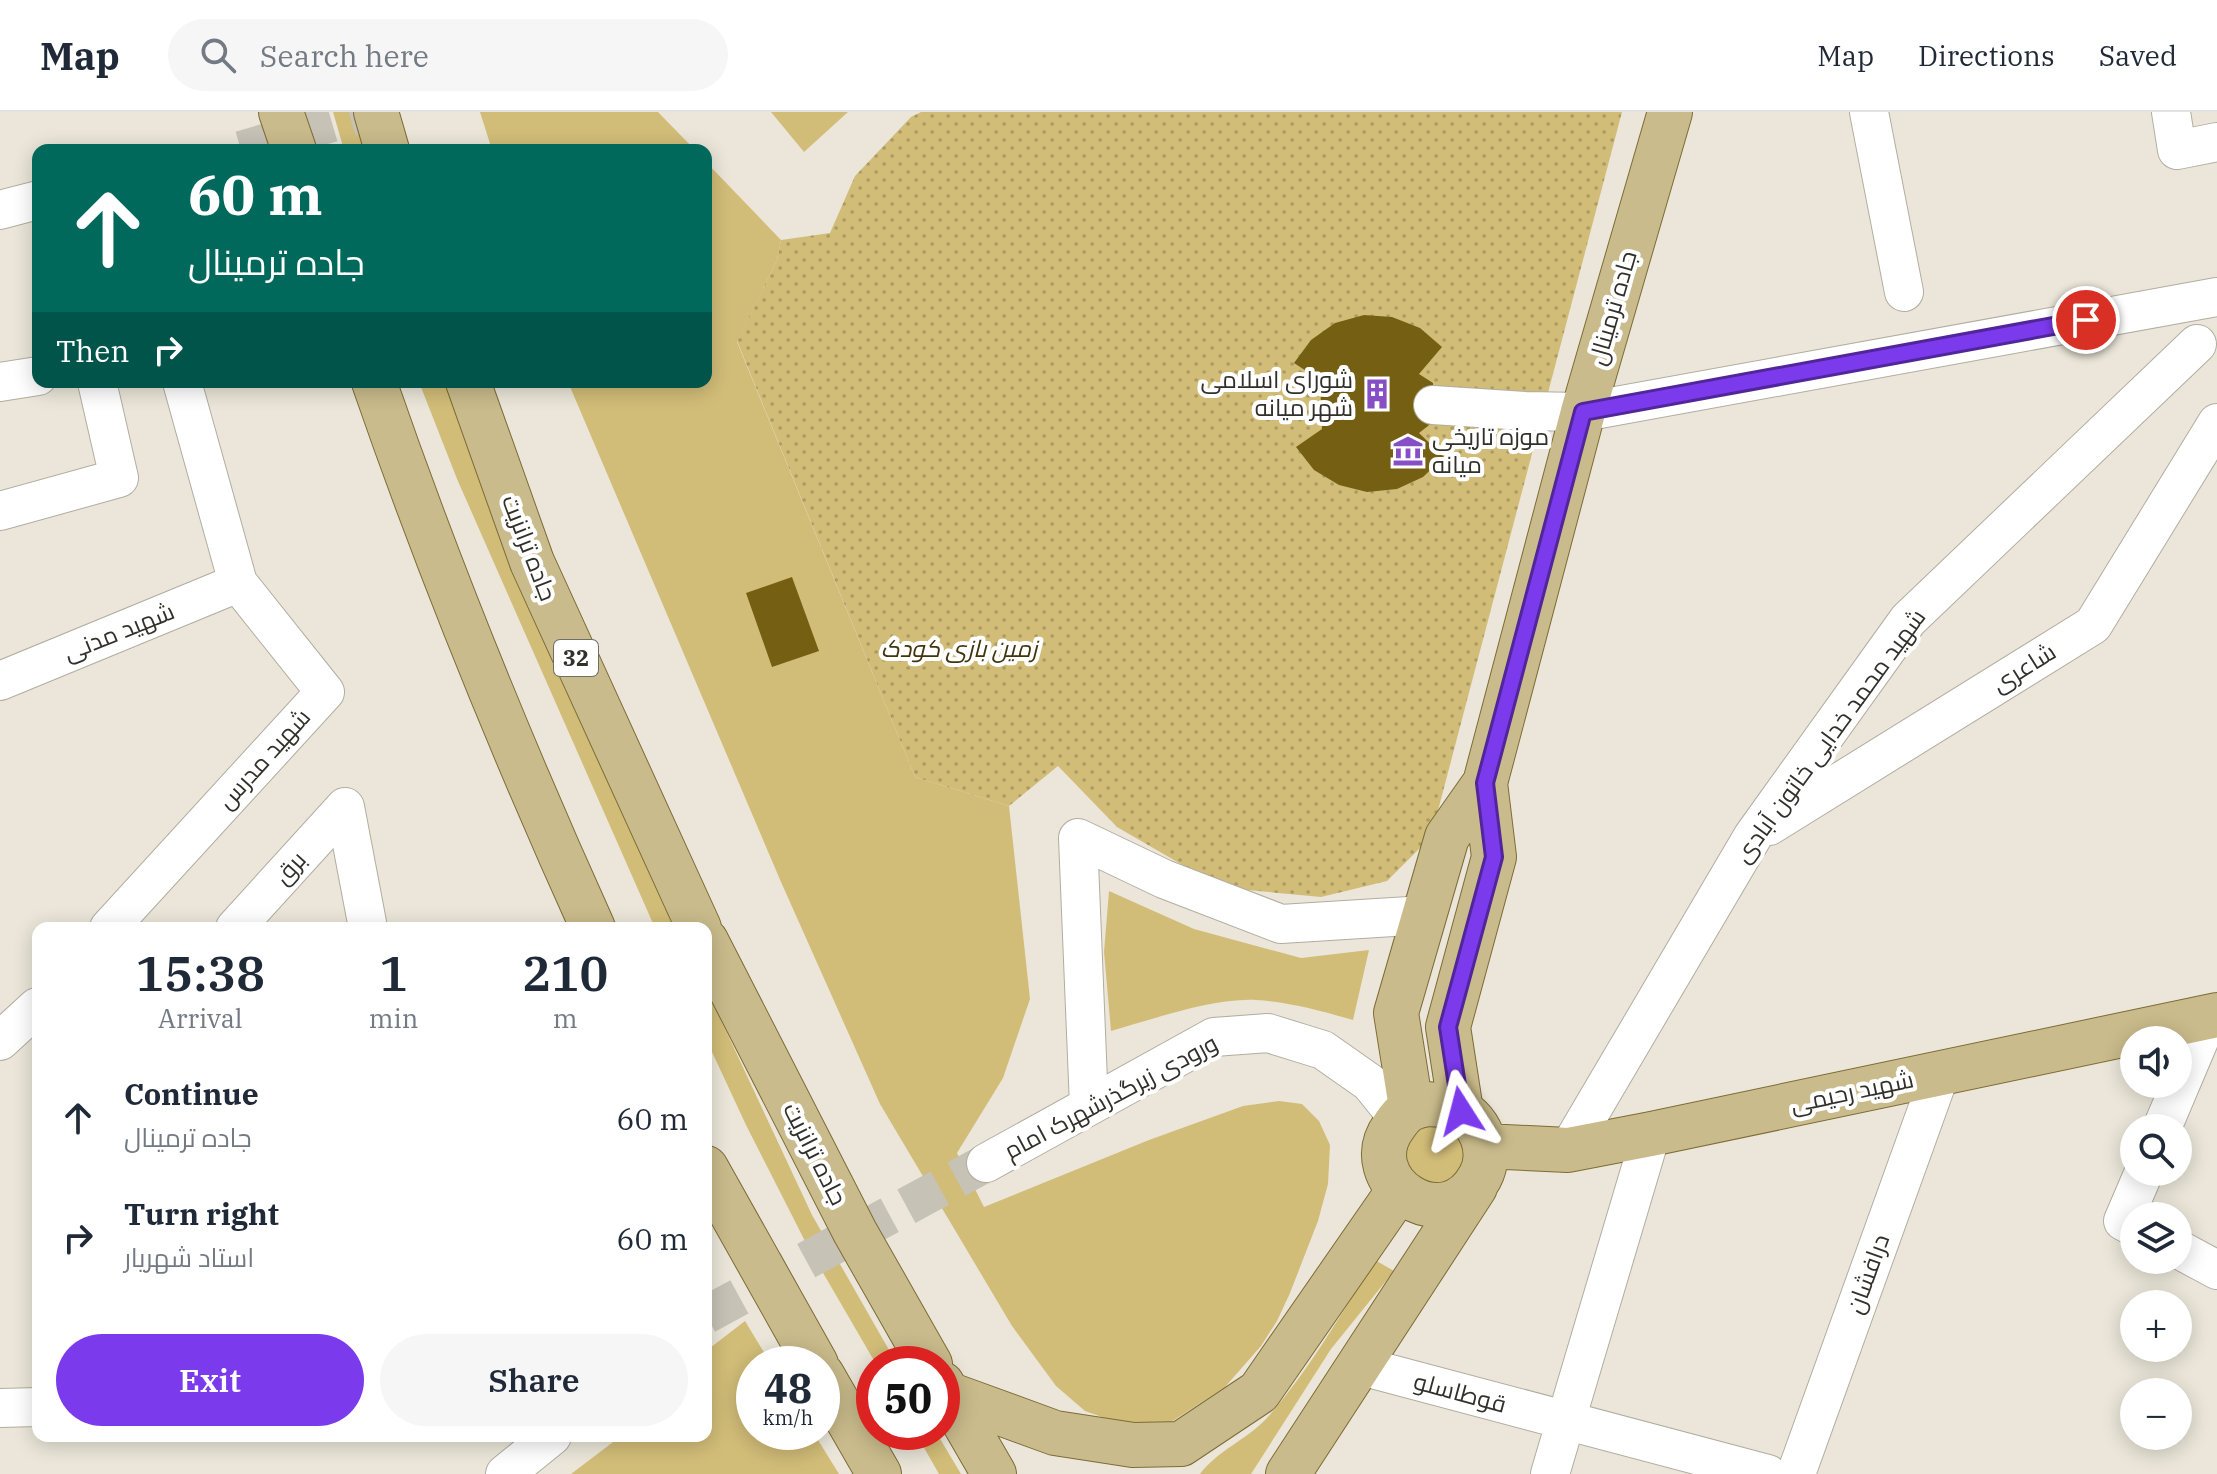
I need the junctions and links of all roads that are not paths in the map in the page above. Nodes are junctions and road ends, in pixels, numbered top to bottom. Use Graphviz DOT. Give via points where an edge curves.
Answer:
graph roads {
  1 [pos="281,112"];
  2 [pos="376,112"];
  3 [pos="1670,112"];
  4 [pos="1869,112"];
  5 [pos="2171,112"];
  6 [pos="2217,142"];
  7 [pos="292,144"];
  8 [pos="385,144"];
  9 [pos="32,202"];
  10 [pos="0,210"];
  11 [pos="1904,292"];
  12 [pos="2217,297"];
  13 [pos="2197,344"];
  14 [pos="32,377"];
  15 [pos="0,382"];
  16 [pos="98,388"];
  17 [pos="184,388"];
  18 [pos="376,388"];
  19 [pos="470,388"];
  20 [pos="1433,405"];
  21 [pos="1583,412"];
  22 [pos="2217,423"];
  23 [pos="0,511"];
  24 [pos="238,583"];
  25 [pos="0,681"];
  26 [pos="1485,783"];
  27 [pos="1753,836"];
  28 [pos="1425,915"];
  29 [pos="114,922"];
  30 [pos="240,922"];
  31 [pos="367,922"];
  32 [pos="590,922"];
  33 [pos="696,922"];
  34 [pos="712,953"];
  35 [pos="32,1013"];
  36 [pos="2213,1016"];
  37 [pos="0,1041"];
  38 [pos="1940,1074"];
  39 [pos="1089,1106"];
  40 [pos="1405,1113"];
  41 [pos="2168,1114"];
  42 [pos="1651,1134"];
  43 [pos="1474,1148"];
  44 [pos="1568,1150"];
  45 [pos="986,1163"];
  46 [pos="712,1179"];
  47 [pos="1399,1190"];
  48 [pos="2192,1257"];
  49 [pos="2217,1270"];
  50 [pos="806,1346"];
  51 [pos="920,1346"];
  52 [pos="1357,1365"];
  53 [pos="960,1390"];
  54 [pos="840,1406"];
  55 [pos="32,1407"];
  56 [pos="0,1408"];
  57 [pos="960,1415"];
  58 [pos="1564,1421"];
  59 [pos="1176,1459"];
  60 [pos="879,1474"];
  61 [pos="994,1474"];
  62 [pos="1288,1474"];
  63 [pos="1550,1474"];
  64 [pos="1768,1474"];
  65 [pos="1796,1474"];
  1 -- 7 [label="main road"];
  2 -- 8 [label="main road"];
  3 -- 21 [label="main road, جاده ترمینال"];
  4 -- 11 [label="street"];
  5 -- 6 [label="street" via="2177,150"];
  9 -- 10 [label="street"];
  12 -- 21 [label="street"];
  13 -- 27 [label="street, شهید محمد خدایی خاتون آبادی" via="1908,620"];
  14 -- 15 [label="street"];
  16 -- 23 [label="street" via="119,478"];
  17 -- 24 [label="street"];
  18 -- 32 [label="main road" via="414,498 529,786"];
  19 -- 33 [label="main road, جاده ترانزیت / 32" via="532,562"];
  20 -- 21 [label="street"];
  21 -- 26 [label="main road, جاده ترمینال"];
  22 -- 27 [label="street, شاعری" via="2093,625"];
  24 -- 25 [label="street, شهید مدنی"];
  24 -- 29 [label="street, شهید مدرس" via="325,692"];
  26 -- 28 [label="main road" via="1447,837"];
  26 -- 43 [label="main road" via="1494,857 1448,1027"];
  27 -- 44 [label="street, شهید محمد خدایی خاتون آبادی"];
  28 -- 39 [label="street" via="1281,924 1164,879 1078,838"];
  28 -- 40 [label="main road" via="1396,1013"];
  30 -- 31 [label="street, برق" via="345,807"];
  34 -- 51 [label="main road, جاده ترانزیت" via="855,1232"];
  35 -- 37 [label="street"];
  36 -- 38 [label="main road, شهید رحیمی"];
  36 -- 41 [label="street"];
  38 -- 42 [label="main road, شهید رحیمی"];
  38 -- 65 [label="street, درافشان"];
  39 -- 40 [label="street, ورودی زیرگذرشهرک امام" via="1214,1037 1268,1033 1323,1050"];
  39 -- 45 [label="street, ورودی زیرگذرشهرک امام"];
  40 -- 43 [label="main road, شهید رحیمی" via="1428,1104 1445,1105"];
  40 -- 47 [label="main road" via="1385,1146 1385,1162"];
  42 -- 44 [label="main road, شهید رحیمی"];
  42 -- 58 [label="street"];
  43 -- 44 [label="main road, شهید رحیمی"];
  43 -- 47 [label="main road" via="1464,1196 1452,1203 1423,1204"];
  43 -- 52 [label="main road"];
  46 -- 50 [label="main road"];
  47 -- 59 [label="main road" via="1259,1392"];
  48 -- 49 [label="street"];
  52 -- 58 [label="street, قوطاسلو"];
  52 -- 62 [label="main road"];
  53 -- 59 [label="main road" via="1055,1433 1133,1445"];
  54 -- 60 [label="main road"];
  55 -- 56 [label="street"];
  57 -- 61 [label="main road, جاده ترانزیت"];
  58 -- 63 [label="street"];
  58 -- 64 [label="street, قوطاسلو"];
}
